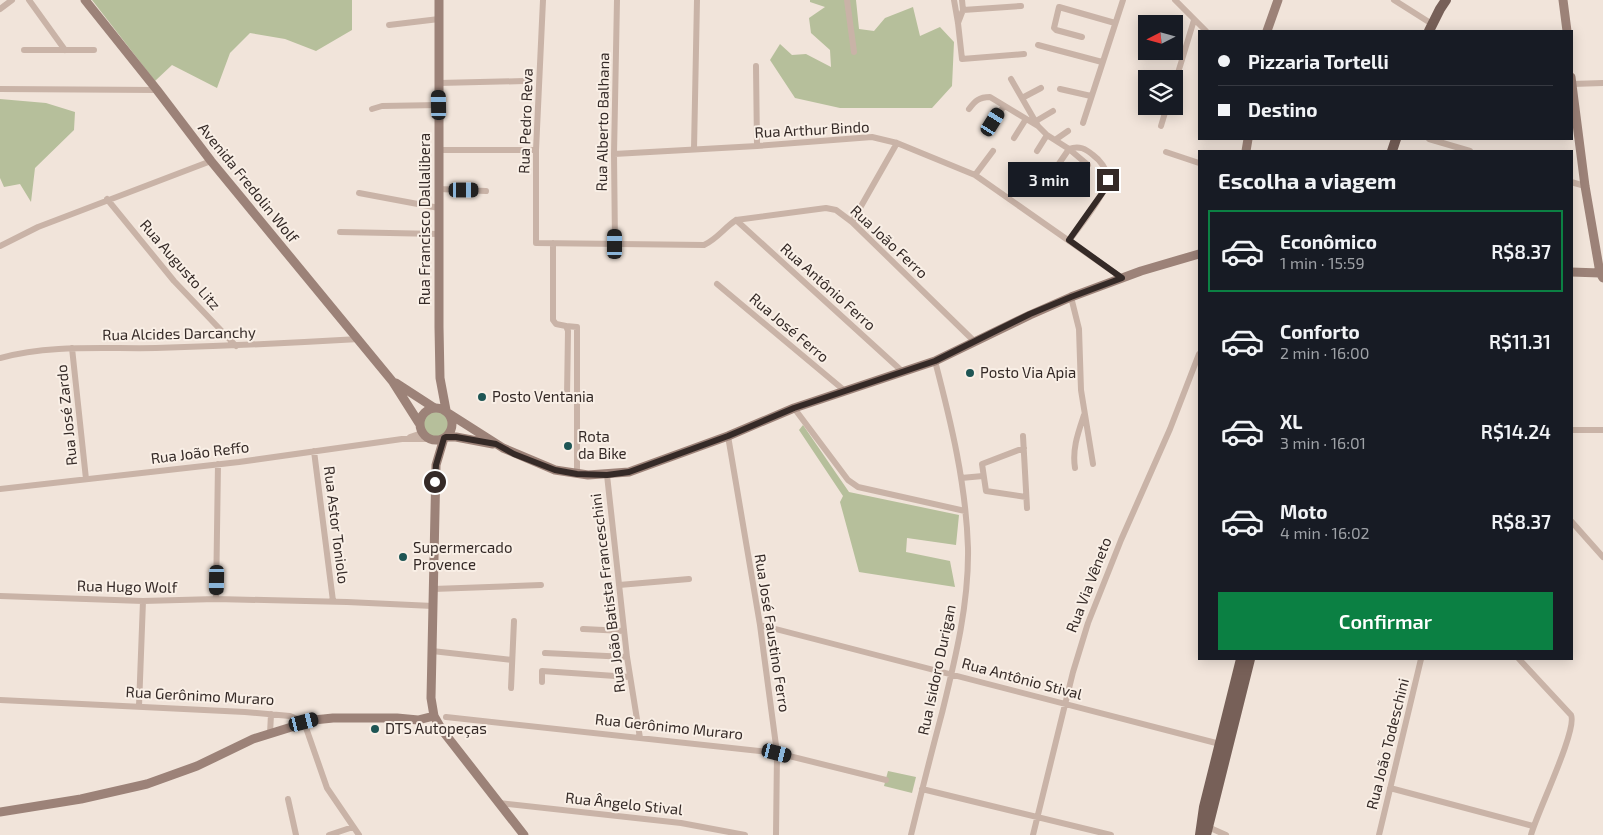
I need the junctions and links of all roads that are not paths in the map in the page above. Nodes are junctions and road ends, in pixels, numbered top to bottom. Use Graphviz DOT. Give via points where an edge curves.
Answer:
graph roads {
  1 [pos="12,0"];
  2 [pos="29,0"];
  3 [pos="85,0"];
  4 [pos="439,0"];
  5 [pos="543,0"];
  6 [pos="617,0"];
  7 [pos="697,0"];
  8 [pos="848,0"];
  9 [pos="954,0"];
  10 [pos="962,0"];
  11 [pos="1122,0"];
  12 [pos="1175,0"];
  13 [pos="1278,0"];
  14 [pos="1394,0"];
  15 [pos="1446,0"];
  16 [pos="1563,0"];
  17 [pos="1021,6"];
  18 [pos="0,10"];
  19 [pos="963,10"];
  20 [pos="439,19"];
  21 [pos="1194,20"];
  22 [pos="958,23"];
  23 [pos="1115,23"];
  24 [pos="389,25"];
  25 [pos="1431,28"];
  26 [pos="1205,30"];
  27 [pos="1266,30"];
  28 [pos="1567,30"];
  29 [pos="1082,37"];
  30 [pos="1038,45"];
  31 [pos="24,50"];
  32 [pos="65,50"];
  33 [pos="94,50"];
  34 [pos="854,52"];
  35 [pos="1024,54"];
  36 [pos="1102,62"];
  37 [pos="756,66"];
  38 [pos="1179,70"];
  39 [pos="524,80"];
  40 [pos="1011,80"];
  41 [pos="1573,80"];
  42 [pos="439,83"];
  43 [pos="1603,83"];
  44 [pos="1041,88"];
  45 [pos="1573,88"];
  46 [pos="0,89"];
  47 [pos="1060,89"];
  48 [pos="157,90"];
  49 [pos="1091,96"];
  50 [pos="1022,98"];
  51 [pos="439,105"];
  52 [pos="1004,106"];
  53 [pos="372,109"];
  54 [pos="969,109"];
  55 [pos="1054,110"];
  56 [pos="1165,115"];
  57 [pos="1026,119"];
  58 [pos="993,122"];
  59 [pos="1083,122"];
  60 [pos="1037,124"];
  61 [pos="1161,126"];
  62 [pos="1068,131"];
  63 [pos="1047,135"];
  64 [pos="1014,138"];
  65 [pos="1055,140"];
  66 [pos="1432,140"];
  67 [pos="896,142"];
  68 [pos="757,146"];
  69 [pos="694,149"];
  70 [pos="1069,149"];
  71 [pos="439,150"];
  72 [pos="536,150"];
  73 [pos="1037,150"];
  74 [pos="1466,150"];
  75 [pos="993,151"];
  76 [pos="1166,152"];
  77 [pos="614,154"];
  78 [pos="211,161"];
  79 [pos="1198,163"];
  80 [pos="1058,166"];
  81 [pos="975,175"];
  82 [pos="1573,183"];
  83 [pos="1075,184"];
  84 [pos="1585,186"];
  85 [pos="439,189"];
  86 [pos="486,191"];
  87 [pos="359,193"];
  88 [pos="107,199"];
  89 [pos="439,208"];
  90 [pos="736,220"];
  91 [pos="852,222"];
  92 [pos="340,232"];
  93 [pos="439,234"];
  94 [pos="1069,240"];
  95 [pos="552,243"];
  96 [pos="615,244"];
  97 [pos="0,246"];
  98 [pos="1198,254"];
  99 [pos="1573,272"];
  100 [pos="1602,275"];
  101 [pos="1122,278"];
  102 [pos="717,284"];
  103 [pos="1071,297"];
  104 [pos="566,326"];
  105 [pos="359,339"];
  106 [pos="975,342"];
  107 [pos="236,346"];
  108 [pos="72,348"];
  109 [pos="1198,357"];
  110 [pos="0,358"];
  111 [pos="935,361"];
  112 [pos="903,372"];
  113 [pos="440,378"];
  114 [pos="394,382"];
  115 [pos="845,391"];
  116 [pos="567,396"];
  117 [pos="435,407"];
  118 [pos="794,408"];
  119 [pos="447,412"];
  120 [pos="1084,414"];
  121 [pos="419,423"];
  122 [pos="1573,430"];
  123 [pos="1603,430"];
  124 [pos="426,436"];
  125 [pos="728,436"];
  126 [pos="1024,436"];
  127 [pos="445,438"];
  128 [pos="496,444"];
  129 [pos="1024,448"];
  130 [pos="314,451"];
  131 [pos="218,464"];
  132 [pos="1094,464"];
  133 [pos="436,465"];
  134 [pos="1074,468"];
  135 [pos="577,474"];
  136 [pos="607,475"];
  137 [pos="983,476"];
  138 [pos="961,478"];
  139 [pos="86,479"];
  140 [pos="0,489"];
  141 [pos="1026,497"];
  142 [pos="1027,508"];
  143 [pos="965,511"];
  144 [pos="1573,524"];
  145 [pos="1603,557"];
  146 [pos="689,579"];
  147 [pos="541,585"];
  148 [pos="619,585"];
  149 [pos="433,589"];
  150 [pos="0,596"];
  151 [pos="216,600"];
  152 [pos="143,601"];
  153 [pos="333,601"];
  154 [pos="433,606"];
  155 [pos="514,621"];
  156 [pos="760,625"];
  157 [pos="583,629"];
  158 [pos="624,631"];
  159 [pos="432,651"];
  160 [pos="546,653"];
  161 [pos="627,657"];
  162 [pos="512,660"];
  163 [pos="1241,660"];
  164 [pos="1250,660"];
  165 [pos="1421,660"];
  166 [pos="1520,660"];
  167 [pos="952,674"];
  168 [pos="630,677"];
  169 [pos="542,682"];
  170 [pos="511,688"];
  171 [pos="0,700"];
  172 [pos="1065,704"];
  173 [pos="139,706"];
  174 [pos="271,714"];
  175 [pos="434,716"];
  176 [pos="446,717"];
  177 [pos="304,722"];
  178 [pos="270,734"];
  179 [pos="640,738"];
  180 [pos="1220,744"];
  181 [pos="777,753"];
  182 [pos="886,780"];
  183 [pos="1390,788"];
  184 [pos="922,789"];
  185 [pos="288,799"];
  186 [pos="499,803"];
  187 [pos="0,812"];
  188 [pos="1037,817"];
  189 [pos="1533,826"];
  190 [pos="353,827"];
  191 [pos="1207,831"];
  192 [pos="296,835"];
  193 [pos="329,835"];
  194 [pos="360,835"];
  195 [pos="524,835"];
  196 [pos="745,835"];
  197 [pos="776,835"];
  198 [pos="911,835"];
  199 [pos="1033,835"];
  200 [pos="1111,835"];
  201 [pos="1200,835"];
  202 [pos="1226,835"];
  203 [pos="1379,835"];
  204 [pos="1531,835"];
  1 -- 18 [label="street"];
  2 -- 32 [label="street"];
  3 -- 48 [label="main road, Avenida Fredolin Wolf"];
  4 -- 20 [label="main road, Rua Francisco Dallalibera"];
  5 -- 72 [label="street, Rua Pedro Reva"];
  6 -- 77 [label="street, Rua Alberto Balhana"];
  7 -- 69 [label="street"];
  8 -- 34 [label="street"];
  9 -- 22 [label="street"];
  10 -- 19 [label="street"];
  11 -- 23 [label="street"];
  12 -- 21 [label="street"];
  13 -- 27 [label="main road"];
  14 -- 25 [label="street"];
  15 -- 25 [label="main road"];
  16 -- 28 [label="main road"];
  17 -- 19 [label="street"];
  19 -- 22 [label="street"];
  20 -- 24 [label="street"];
  20 -- 42 [label="main road, Rua Francisco Dallalibera"];
  21 -- 26 [label="street"];
  21 -- 38 [label="street"];
  22 -- 35 [label="street" via="962,60"];
  23 -- 29 [label="street" via="1059,7 1054,28"];
  23 -- 36 [label="street"];
  30 -- 36 [label="street"];
  31 -- 32 [label="street"];
  32 -- 33 [label="street"];
  36 -- 49 [label="street"];
  37 -- 68 [label="street"];
  39 -- 42 [label="street"];
  40 -- 50 [label="street"];
  41 -- 43 [label="street"];
  42 -- 51 [label="main road, Rua Francisco Dallalibera"];
  44 -- 50 [label="street"];
  45 -- 84 [label="main road"];
  46 -- 48 [label="street"];
  47 -- 49 [label="street"];
  48 -- 78 [label="main road, Avenida Fredolin Wolf"];
  49 -- 59 [label="street"];
  50 -- 60 [label="street"];
  51 -- 53 [label="street"];
  51 -- 71 [label="main road, Rua Francisco Dallalibera"];
  52 -- 54 [label="street" via="990,97 982,97"];
  52 -- 57 [label="street"];
  52 -- 58 [label="street"];
  55 -- 60 [label="street"];
  56 -- 61 [label="street"];
  57 -- 60 [label="street"];
  57 -- 64 [label="street"];
  60 -- 63 [label="street"];
  62 -- 65 [label="street"];
  63 -- 65 [label="street"];
  63 -- 73 [label="street"];
  65 -- 70 [label="street"];
  66 -- 74 [label="street"];
  67 -- 68 [label="street, Rua Arthur Bindo" via="872,137"];
  67 -- 81 [label="street, Rua Arthur Bindo"];
  67 -- 91 [label="street"];
  68 -- 69 [label="street, Rua Arthur Bindo"];
  69 -- 77 [label="street, Rua Arthur Bindo"];
  70 -- 80 [label="street"];
  70 -- 83 [label="street" via="1088,165"];
  70 -- 94 [label="street" via="1085,148 1099,159 1108,180"];
  71 -- 72 [label="street"];
  71 -- 85 [label="main road, Rua Francisco Dallalibera"];
  72 -- 95 [label="street, Rua Pedro Reva" via="536,243"];
  75 -- 81 [label="street"];
  76 -- 79 [label="street"];
  77 -- 96 [label="street, Rua Alberto Balhana"];
  78 -- 88 [label="street"];
  78 -- 105 [label="main road, Avenida Fredolin Wolf"];
  81 -- 94 [label="street, Rua Arthur Bindo"];
  82 -- 84 [label="street"];
  84 -- 100 [label="main road"];
  85 -- 86 [label="street"];
  85 -- 89 [label="main road, Rua Francisco Dallalibera"];
  87 -- 89 [label="street"];
  88 -- 97 [label="street" via="34,228"];
  88 -- 107 [label="street, Rua Augusto Litz" via="174,280"];
  89 -- 93 [label="main road, Rua Francisco Dallalibera"];
  90 -- 91 [label="street, Rua João Ferro" via="826,208 836,210"];
  90 -- 96 [label="street" via="704,245"];
  90 -- 112 [label="street, Rua Antônio Ferro"];
  91 -- 106 [label="street, Rua João Ferro"];
  92 -- 93 [label="street"];
  93 -- 113 [label="main road, Rua Francisco Dallalibera"];
  94 -- 101 [label="street, Rua Arthur Bindo"];
  95 -- 96 [label="street"];
  95 -- 104 [label="street" via="553,320"];
  98 -- 101 [label="main road"];
  99 -- 100 [label="main road"];
  101 -- 103 [label="main road"];
  102 -- 115 [label="street, Rua José Ferro"];
  103 -- 106 [label="main road"];
  103 -- 120 [label="street" via="1079,329"];
  104 -- 116 [label="street"];
  104 -- 135 [label="street" via="577,327"];
  105 -- 107 [label="street, Rua Alcides Darcanchy"];
  105 -- 114 [label="main road, Avenida Fredolin Wolf"];
  106 -- 111 [label="main road"];
  107 -- 108 [label="street, Rua Alcides Darcanchy"];
  108 -- 110 [label="street, Rua Alcides Darcanchy"];
  108 -- 139 [label="street, Rua José Zardo"];
  109 -- 172 [label="street, Rua Via Vêneto" via="1088,623"];
  111 -- 112 [label="main road"];
  111 -- 138 [label="street, Rua Isidoro Durigan"];
  112 -- 115 [label="main road"];
  113 -- 117 [label="main road, Rua Francisco Dallalibera"];
  113 -- 119 [label="main road, Rua Francisco Dallalibera"];
  114 -- 117 [label="main road, Avenida Fredolin Wolf"];
  114 -- 121 [label="main road, Avenida Fredolin Wolf"];
  115 -- 118 [label="main road"];
  117 -- 119 [label="main road"];
  117 -- 121 [label="main road" via="424,413"];
  118 -- 125 [label="main road"];
  118 -- 143 [label="street" via="848,480 858,487"];
  119 -- 127 [label="main road" via="452,428"];
  119 -- 128 [label="main road"];
  120 -- 132 [label="street"];
  120 -- 134 [label="street" via="1073,455"];
  121 -- 124 [label="main road"];
  122 -- 123 [label="street"];
  124 -- 127 [label="main road" via="439,440"];
  124 -- 130 [label="street, Rua João Reffo"];
  124 -- 133 [label="main road"];
  125 -- 136 [label="main road" via="629,472"];
  125 -- 156 [label="street, Rua José Faustino Ferro"];
  126 -- 129 [label="street"];
  127 -- 128 [label="main road"];
  127 -- 133 [label="main road"];
  128 -- 135 [label="main road" via="555,470"];
  129 -- 137 [label="street" via="982,464"];
  129 -- 141 [label="street"];
  130 -- 131 [label="street, Rua João Reffo"];
  130 -- 153 [label="street, Rua Astor Toniolo"];
  131 -- 139 [label="street, Rua João Reffo"];
  131 -- 151 [label="street"];
  133 -- 149 [label="main road"];
  135 -- 136 [label="main road"];
  136 -- 148 [label="street, Rua João Batista Franceschini"];
  137 -- 138 [label="street"];
  137 -- 141 [label="street" via="986,491"];
  138 -- 143 [label="street, Rua Isidoro Durigan"];
  139 -- 140 [label="street, Rua João Reffo"];
  141 -- 142 [label="street"];
  143 -- 167 [label="street, Rua Isidoro Durigan" via="967,571"];
  144 -- 145 [label="street"];
  146 -- 148 [label="street"];
  147 -- 149 [label="street"];
  148 -- 158 [label="street, Rua João Batista Franceschini"];
  149 -- 154 [label="main road"];
  150 -- 152 [label="street, Rua Hugo Wolf"];
  151 -- 152 [label="street, Rua Hugo Wolf"];
  151 -- 153 [label="street, Rua Hugo Wolf"];
  152 -- 173 [label="street"];
  153 -- 154 [label="street, Rua Hugo Wolf"];
  154 -- 159 [label="main road"];
  155 -- 162 [label="street"];
  156 -- 167 [label="street, Rua Antônio Stival"];
  156 -- 181 [label="street, Rua José Faustino Ferro"];
  157 -- 158 [label="street"];
  158 -- 161 [label="street, Rua João Batista Franceschini"];
  159 -- 162 [label="street"];
  159 -- 175 [label="main road"];
  160 -- 161 [label="street"];
  161 -- 168 [label="street, Rua João Batista Franceschini"];
  162 -- 170 [label="street"];
  163 -- 180 [label="main road"];
  164 -- 191 [label="main road"];
  165 -- 183 [label="street, Rua João Todeschini"];
  166 -- 189 [label="street" via="1573,721"];
  167 -- 172 [label="street, Rua Antônio Stival"];
  167 -- 184 [label="street, Rua Isidoro Durigan"];
  168 -- 169 [label="street" via="542,671"];
  168 -- 179 [label="street, Rua João Batista Franceschini"];
  171 -- 173 [label="street, Rua Gerônimo Muraro"];
  172 -- 180 [label="street, Rua Antônio Stival"];
  172 -- 188 [label="street, Rua Via Vêneto"];
  173 -- 174 [label="street, Rua Gerônimo Muraro"];
  174 -- 177 [label="street, Rua Gerônimo Muraro" via="295,717"];
  174 -- 178 [label="street"];
  175 -- 177 [label="main road, Rua Gerônimo Muraro" via="418,714 397,718 333,718"];
  175 -- 186 [label="main road"];
  176 -- 179 [label="street, Rua Gerônimo Muraro"];
  177 -- 178 [label="main road"];
  177 -- 190 [label="street" via="327,788"];
  178 -- 187 [label="main road" via="187,771 147,784 80,800"];
  179 -- 181 [label="street, Rua Gerônimo Muraro"];
  180 -- 201 [label="main road"];
  181 -- 182 [label="street, Rua Gerônimo Muraro"];
  181 -- 197 [label="street, Rua José Faustino Ferro"];
  183 -- 189 [label="street"];
  183 -- 203 [label="street, Rua João Todeschini"];
  184 -- 188 [label="street"];
  184 -- 198 [label="street, Rua Isidoro Durigan"];
  185 -- 192 [label="street"];
  186 -- 195 [label="main road"];
  186 -- 196 [label="street, Rua Ângelo Stival" via="681,823"];
  188 -- 199 [label="street, Rua Via Vêneto"];
  188 -- 200 [label="street"];
  189 -- 204 [label="street"];
  190 -- 193 [label="street"];
  190 -- 194 [label="street"];
  191 -- 202 [label="street"];
}
